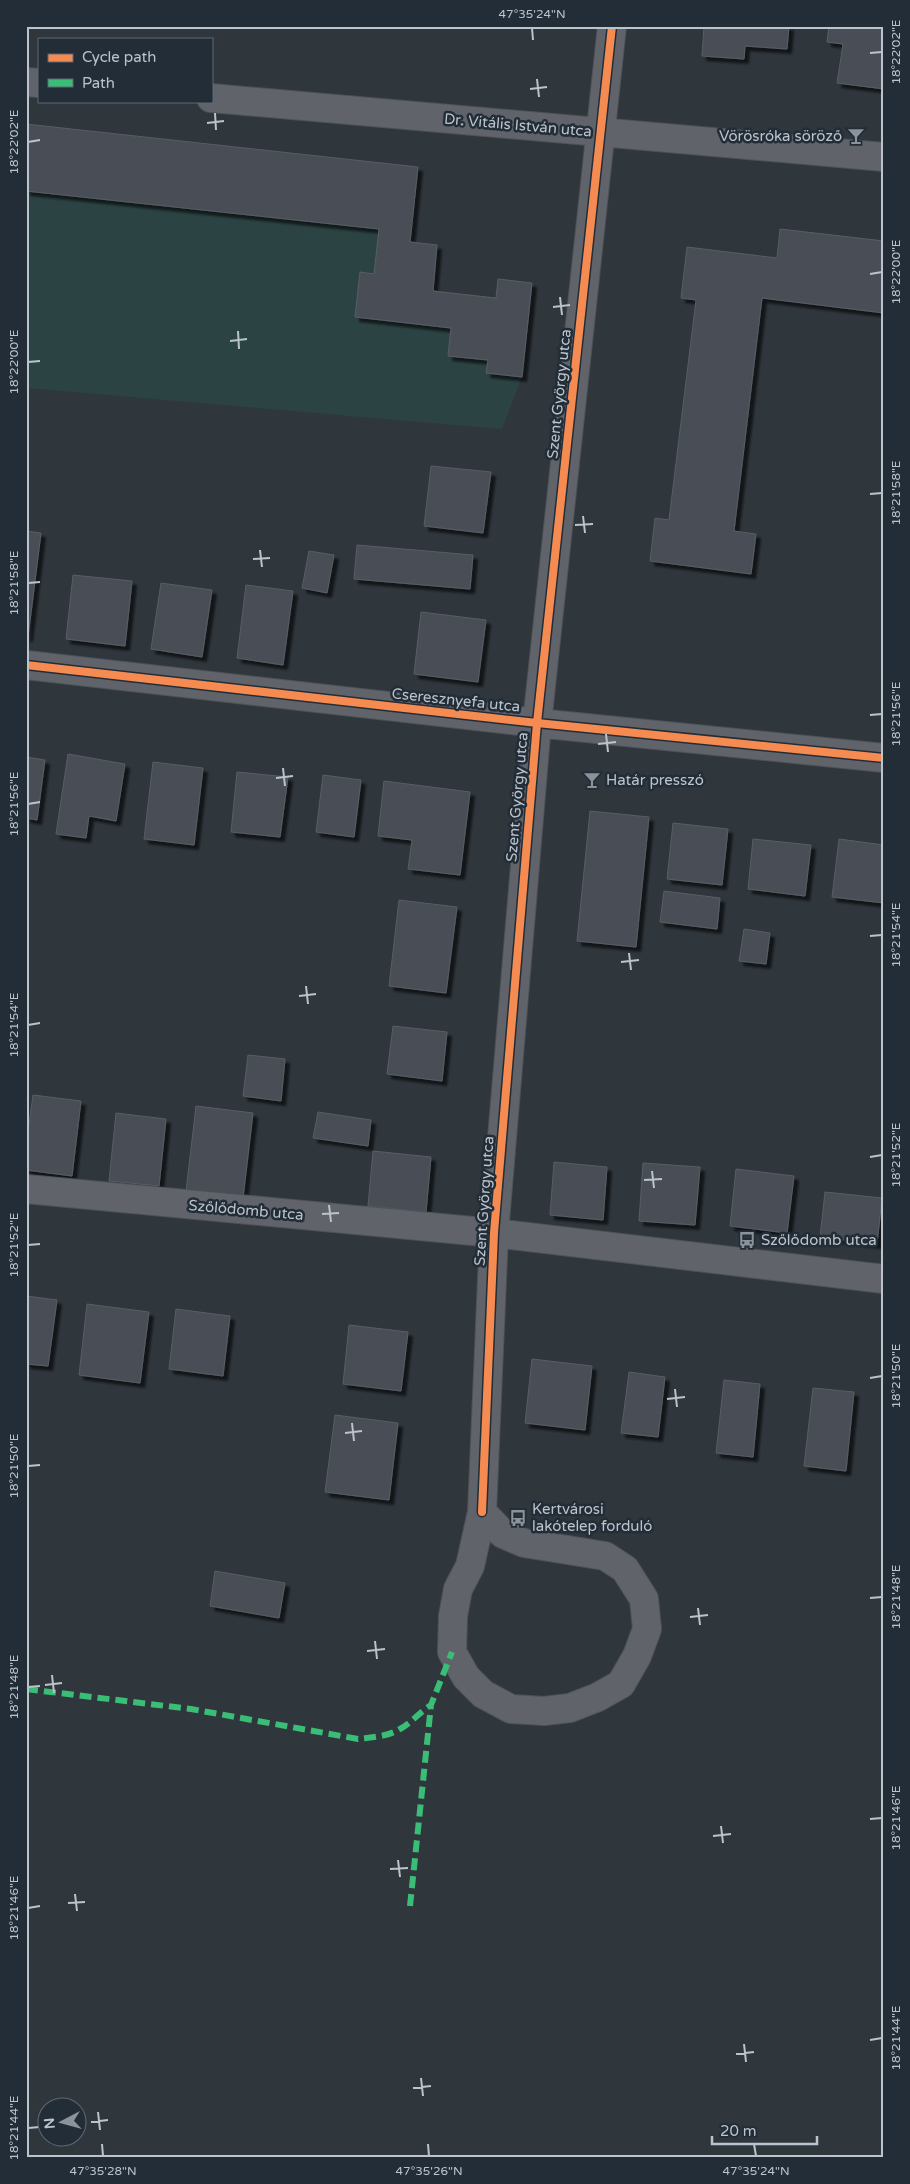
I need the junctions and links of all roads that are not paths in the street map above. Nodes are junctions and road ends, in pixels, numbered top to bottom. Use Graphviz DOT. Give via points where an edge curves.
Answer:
graph roads {
  1 [pos="612,26"];
  2 [pos="212,98"];
  3 [pos="600,132"];
  4 [pos="884,157"];
  5 [pos="26,666"];
  6 [pos="538,723"];
  7 [pos="884,758"];
  8 [pos="26,1190"];
  9 [pos="494,1233"];
  10 [pos="884,1279"];
  11 [pos="482,1512"];
  1 -- 3 [label="street, Szent György utca"];
  2 -- 3 [label="street, Dr. Vitális István utca"];
  3 -- 4 [label="street, Dr. Vitális István utca"];
  3 -- 6 [label="street, Szent György utca"];
  5 -- 6 [label="street, Cseresznyefa utca"];
  6 -- 7 [label="street, Cseresznyefa utca"];
  6 -- 9 [label="street, Szent György utca"];
  8 -- 9 [label="street, Szőlődomb utca"];
  9 -- 10 [label="street, Szőlődomb utca"];
  9 -- 11 [label="street, Szent György utca"];
  11 -- 11 [label="street, Szent György utca" via="470,1566 458,1588 453,1616 452,1652 466,1677 483,1694 511,1709 544,1711 570,1708 621,1684 647,1629 644,1599 625,1569 604,1556 524,1542 504,1534"];
}
